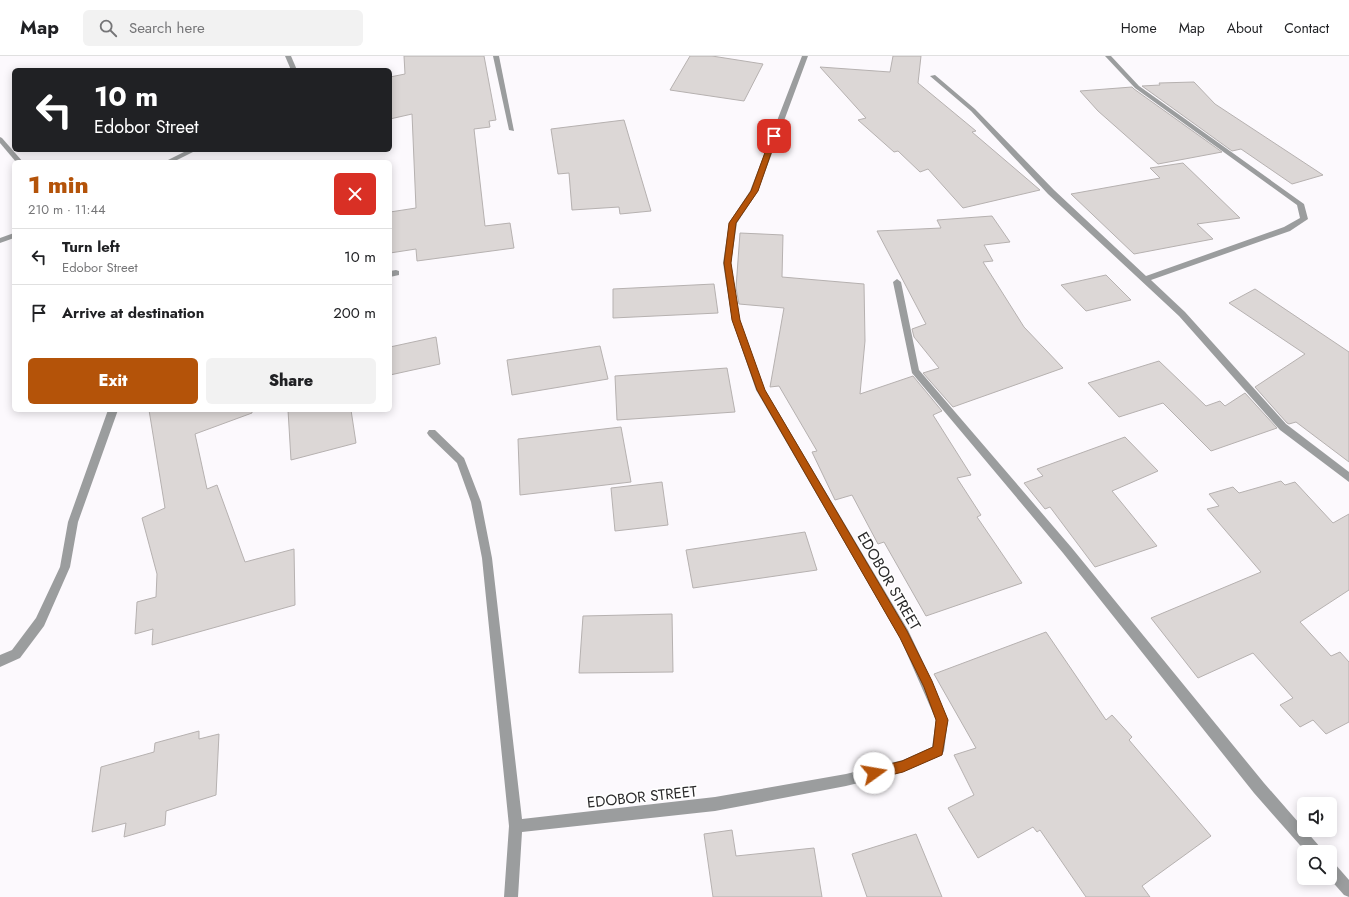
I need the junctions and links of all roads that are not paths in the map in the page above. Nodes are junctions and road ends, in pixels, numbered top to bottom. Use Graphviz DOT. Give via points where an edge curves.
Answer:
graph roads {
  1 [pos="288,56"];
  2 [pos="496,56"];
  3 [pos="806,56"];
  4 [pos="1108,56"];
  5 [pos="293,68"];
  6 [pos="933,76"];
  7 [pos="512,130"];
  8 [pos="0,139"];
  9 [pos="190,152"];
  10 [pos="18,160"];
  11 [pos="172,160"];
  12 [pos="12,236"];
  13 [pos="0,242"];
  14 [pos="1144,280"];
  15 [pos="897,282"];
  16 [pos="112,412"];
  17 [pos="432,433"];
  18 [pos="1349,478"];
  19 [pos="0,661"];
  20 [pos="516,826"];
  21 [pos="1309,845"];
  22 [pos="1337,877"];
  23 [pos="1349,890"];
  24 [pos="511,897"];
  1 -- 5 [label="street"];
  2 -- 7 [label="street"];
  3 -- 20 [label="street, EDOBOR STREET" via="754,191 733,223 728,263 736,320 761,390 904,634 928,685 942,720 938,751 903,766 846,780 715,804"];
  4 -- 14 [label="street" via="1137,87 1300,204 1304,219 1287,229"];
  6 -- 14 [label="street" via="973,110 1051,192"];
  8 -- 10 [label="street"];
  9 -- 11 [label="street"];
  12 -- 13 [label="street"];
  14 -- 18 [label="street" via="1182,314 1283,427"];
  15 -- 21 [label="street" via="915,371 1067,550 1259,788"];
  16 -- 19 [label="street" via="73,522 65,567 40,622 16,654"];
  17 -- 20 [label="street" via="461,461 476,502 487,558"];
  20 -- 24 [label="street"];
  22 -- 23 [label="street"];
}
